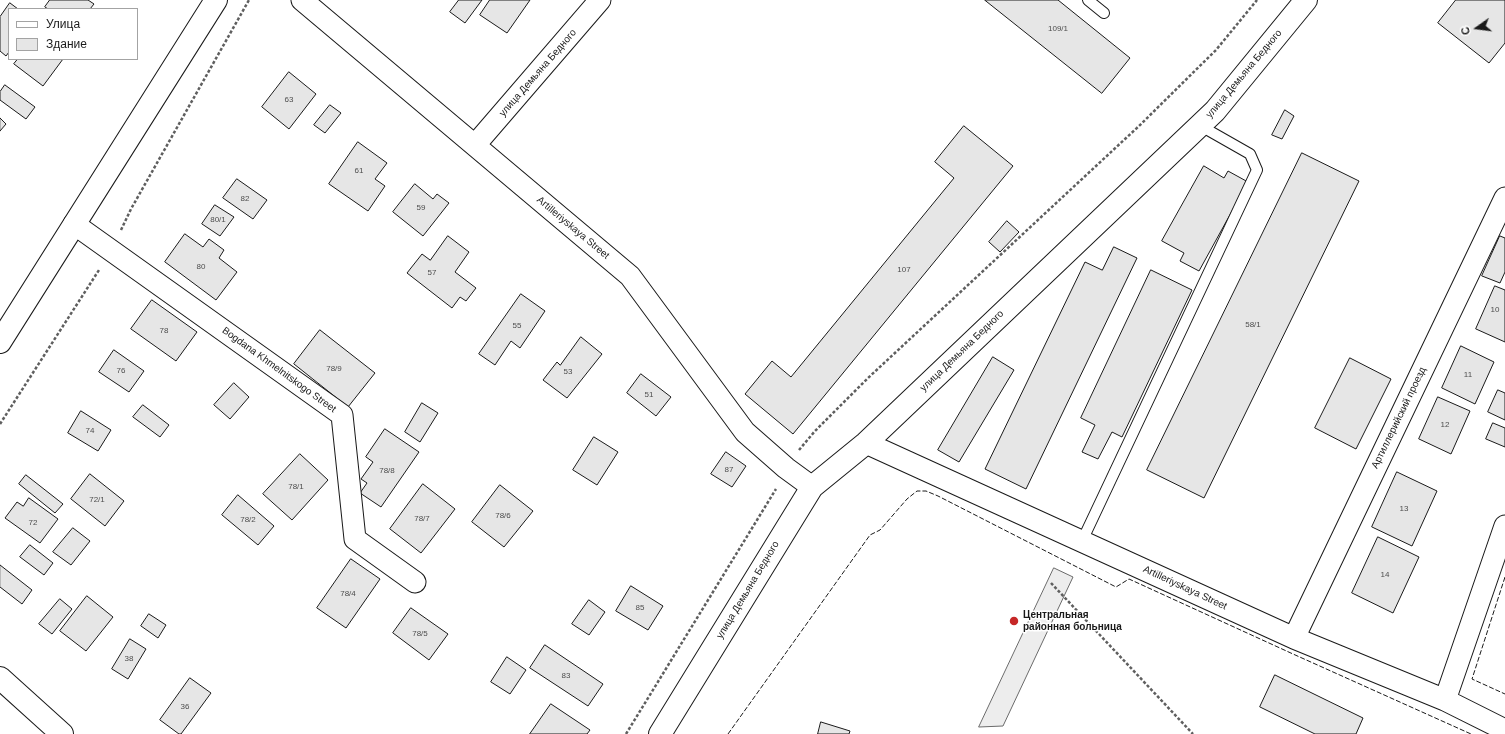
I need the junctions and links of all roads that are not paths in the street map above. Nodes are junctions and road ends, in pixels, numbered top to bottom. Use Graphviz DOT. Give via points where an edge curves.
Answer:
graph roads {
  1 [pos="216,0"];
  2 [pos="302,0"];
  3 [pos="600,0"];
  4 [pos="1088,0"];
  5 [pos="1306,0"];
  6 [pos="1104,13"];
  7 [pos="1199,125"];
  8 [pos="475,145"];
  9 [pos="1505,198"];
  10 [pos="74,224"];
  11 [pos="0,342"];
  12 [pos="866,443"];
  13 [pos="812,487"];
  14 [pos="1505,526"];
  15 [pos="1082,541"];
  16 [pos="415,582"];
  17 [pos="1294,638"];
  18 [pos="0,678"];
  19 [pos="1445,700"];
  20 [pos="1505,730"];
  21 [pos="62,734"];
  22 [pos="660,734"];
  1 -- 10 [label="street"];
  2 -- 8 [label="street, Artilleriyskaya Street"];
  3 -- 8 [label="street, улица Демьяна Бедного"];
  4 -- 6 [label="lane"];
  5 -- 7 [label="street, улица Демьяна Бедного" via="1214,111"];
  7 -- 12 [label="street, улица Демьяна Бедного"];
  7 -- 15 [label="lane" via="1250,154 1257,170"];
  8 -- 13 [label="street, Artilleriyskaya Street" via="630,276 746,432 786,468"];
  9 -- 17 [label="street, Артиллерийский проезд"];
  10 -- 11 [label="street"];
  10 -- 16 [label="street, Bogdana Khmelnitskogo Street" via="342,415 355,539"];
  12 -- 13 [label="street, улица Демьяна Бедного"];
  12 -- 15 [label="street, Artilleriyskaya Street"];
  13 -- 22 [label="street, улица Демьяна Бедного"];
  14 -- 19 [label="street"];
  15 -- 17 [label="street, Artilleriyskaya Street"];
  17 -- 19 [label="street, Artilleriyskaya Street"];
  18 -- 21 [label="street"];
  19 -- 20 [label="street, Artilleriyskaya Street"];
}
